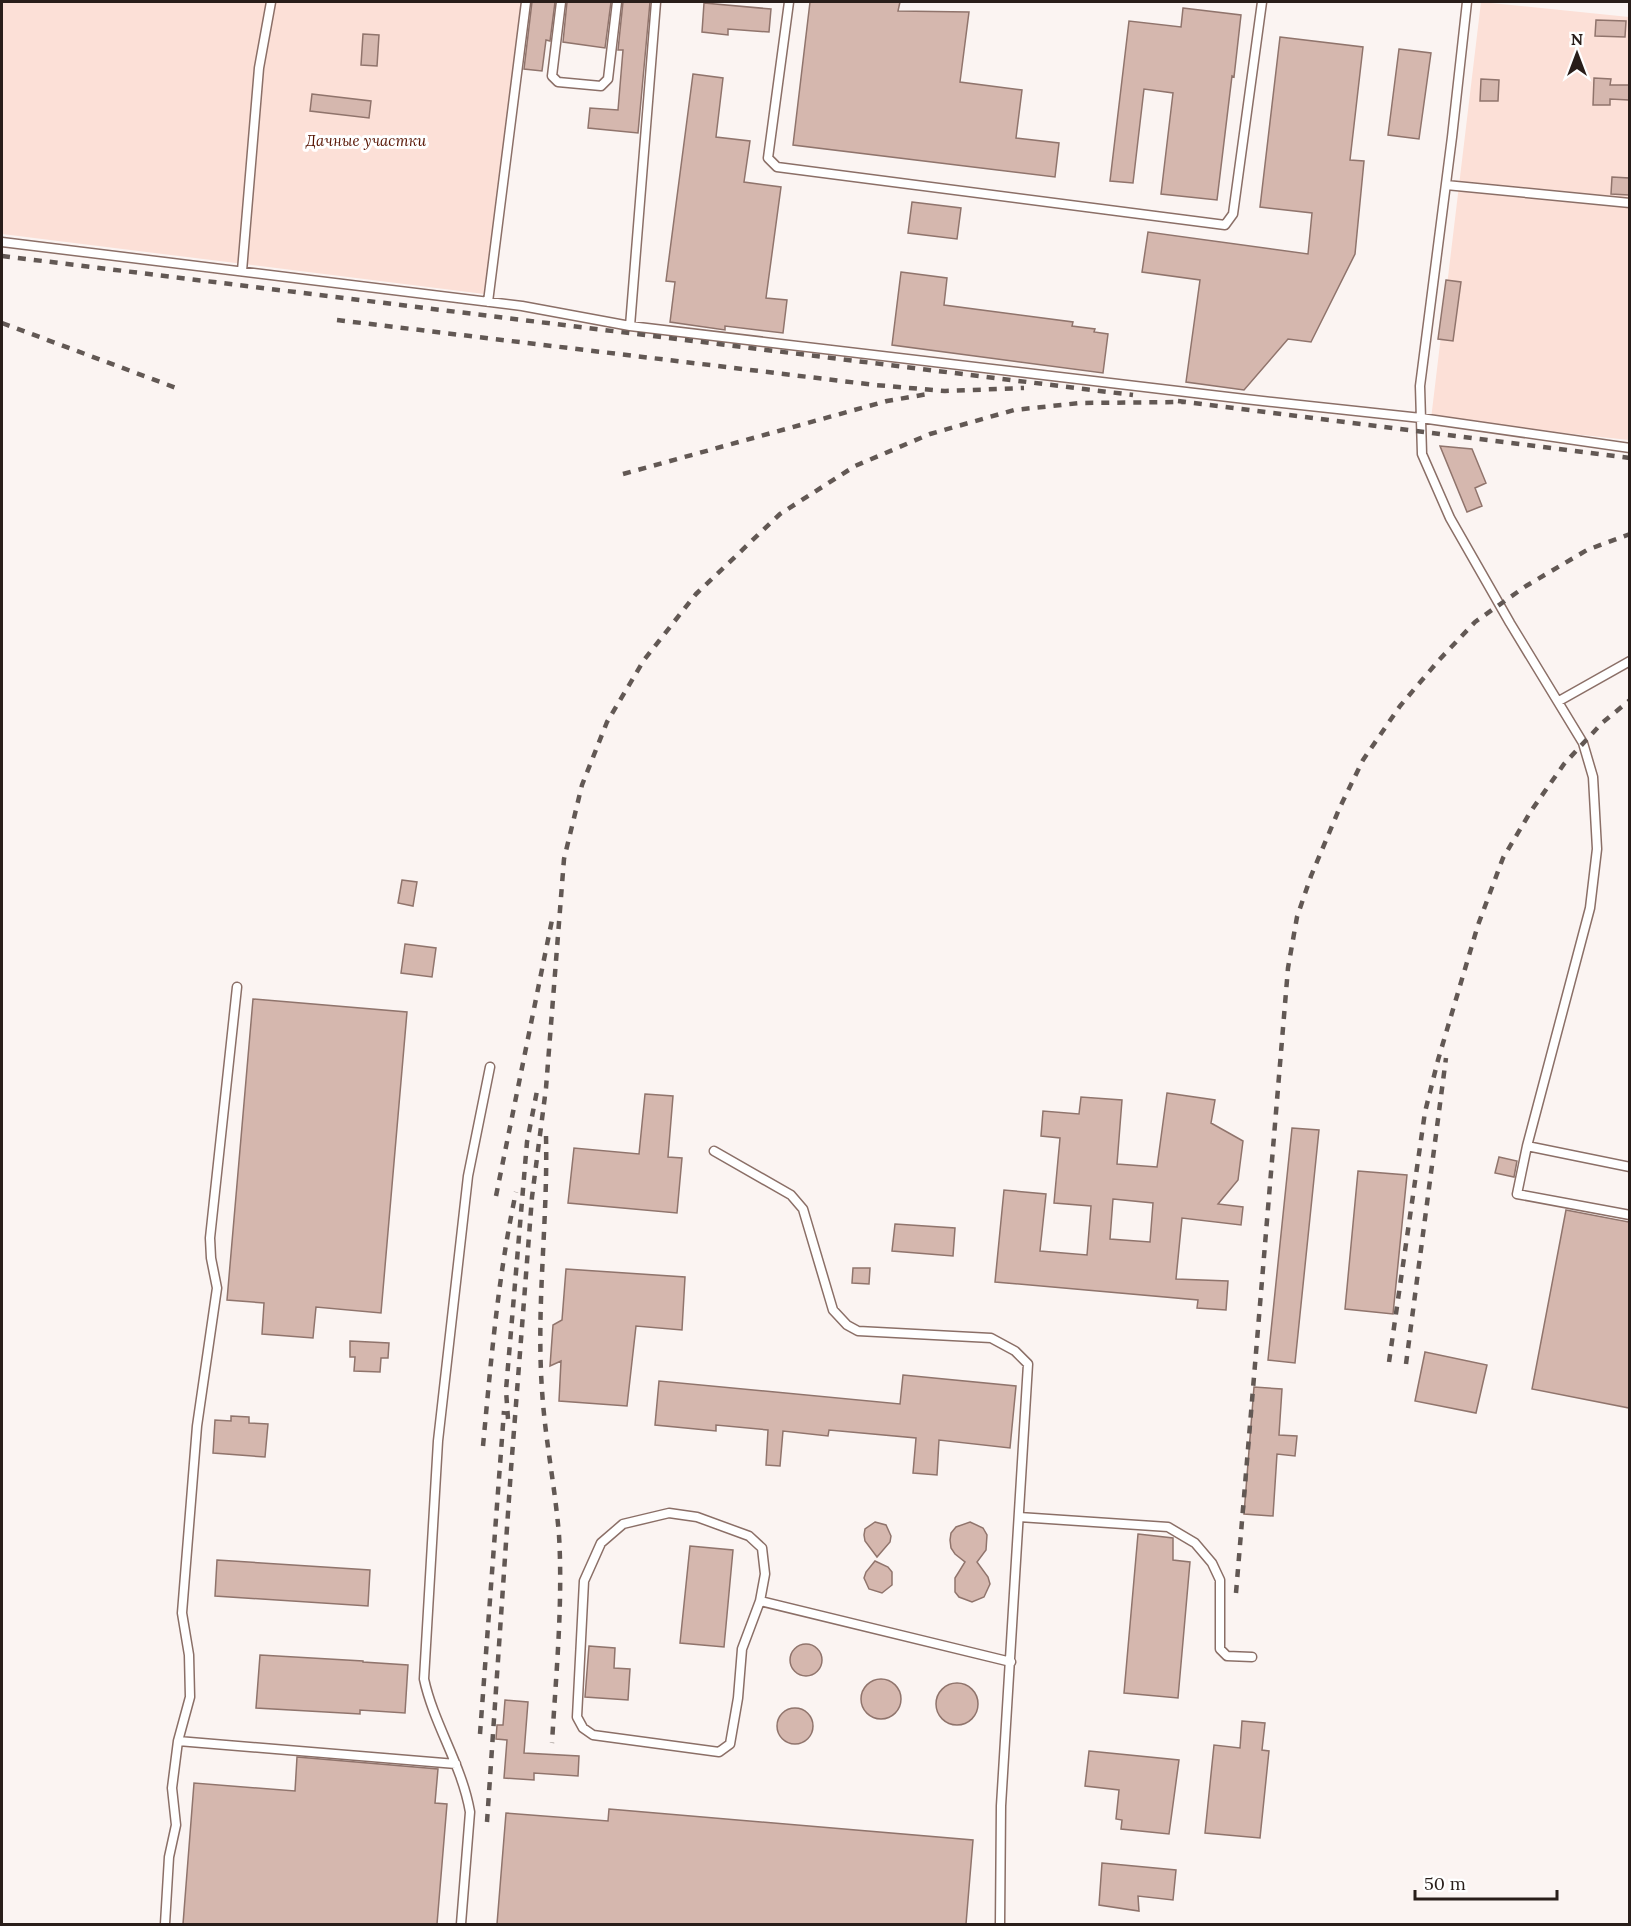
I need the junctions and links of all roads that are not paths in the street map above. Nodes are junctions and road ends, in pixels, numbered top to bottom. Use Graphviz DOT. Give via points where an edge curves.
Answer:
graph roads {
  1 [pos="271,2"];
  2 [pos="526,2"];
  3 [pos="561,2"];
  4 [pos="616,2"];
  5 [pos="656,2"];
  6 [pos="789,2"];
  7 [pos="1262,2"];
  8 [pos="1467,2"];
  9 [pos="1446,185"];
  10 [pos="1629,204"];
  11 [pos="2,242"];
  12 [pos="242,271"];
  13 [pos="488,302"];
  14 [pos="630,326"];
  15 [pos="1421,418"];
  16 [pos="1629,448"];
  17 [pos="1629,661"];
  18 [pos="1558,701"];
  19 [pos="237,987"];
  20 [pos="490,1067"];
  21 [pos="1527,1146"];
  22 [pos="714,1152"];
  23 [pos="1629,1167"];
  24 [pos="1629,1215"];
  25 [pos="1019,1517"];
  26 [pos="760,1601"];
  27 [pos="1252,1658"];
  28 [pos="1011,1662"];
  29 [pos="178,1741"];
  30 [pos="456,1764"];
  31 [pos="165,1924"];
  32 [pos="461,1924"];
  33 [pos="999,1924"];
  1 -- 12 [label="lane" via="259,68"];
  2 -- 13 [label="lane"];
  3 -- 4 [label="lane" via="552,76 558,82 602,86 608,79"];
  5 -- 14 [label="lane"];
  6 -- 7 [label="lane" via="768,158 777,167 1225,225 1233,214"];
  8 -- 9 [label="lane"];
  9 -- 10 [label="lane"];
  9 -- 15 [label="lane" via="1420,386"];
  11 -- 12 [label="lane"];
  12 -- 13 [label="lane"];
  13 -- 14 [label="lane"];
  14 -- 15 [label="lane"];
  15 -- 16 [label="lane"];
  15 -- 18 [label="lane" via="1422,454 1450,518"];
  17 -- 18 [label="lane"];
  18 -- 21 [label="lane" via="1583,743 1593,777 1597,849 1590,908"];
  19 -- 29 [label="lane" via="210,1238 217,1288 197,1426 182,1613 190,1697"];
  20 -- 30 [label="lane" via="468,1176 439,1429 424,1679"];
  21 -- 23 [label="lane"];
  21 -- 24 [label="lane" via="1517,1194"];
  22 -- 25 [label="lane" via="792,1195 803,1209 833,1310 847,1325 858,1330 991,1338 1015,1351 1028,1364"];
  25 -- 27 [label="lane" via="1168,1527 1177,1532 1195,1543 1220,1580 1220,1649 1227,1656"];
  25 -- 28 [label="lane"];
  26 -- 26 [label="lane" via="765,1574 762,1548 749,1536 697,1517 669,1513 623,1524 601,1543 584,1581 577,1717 583,1728 594,1735 719,1752 730,1744 742,1649"];
  26 -- 28 [label="lane"];
  28 -- 33 [label="lane" via="1001,1806"];
  29 -- 30 [label="lane"];
  29 -- 31 [label="lane" via="172,1788 176,1826 169,1857"];
  30 -- 32 [label="lane" via="470,1812"];
}
